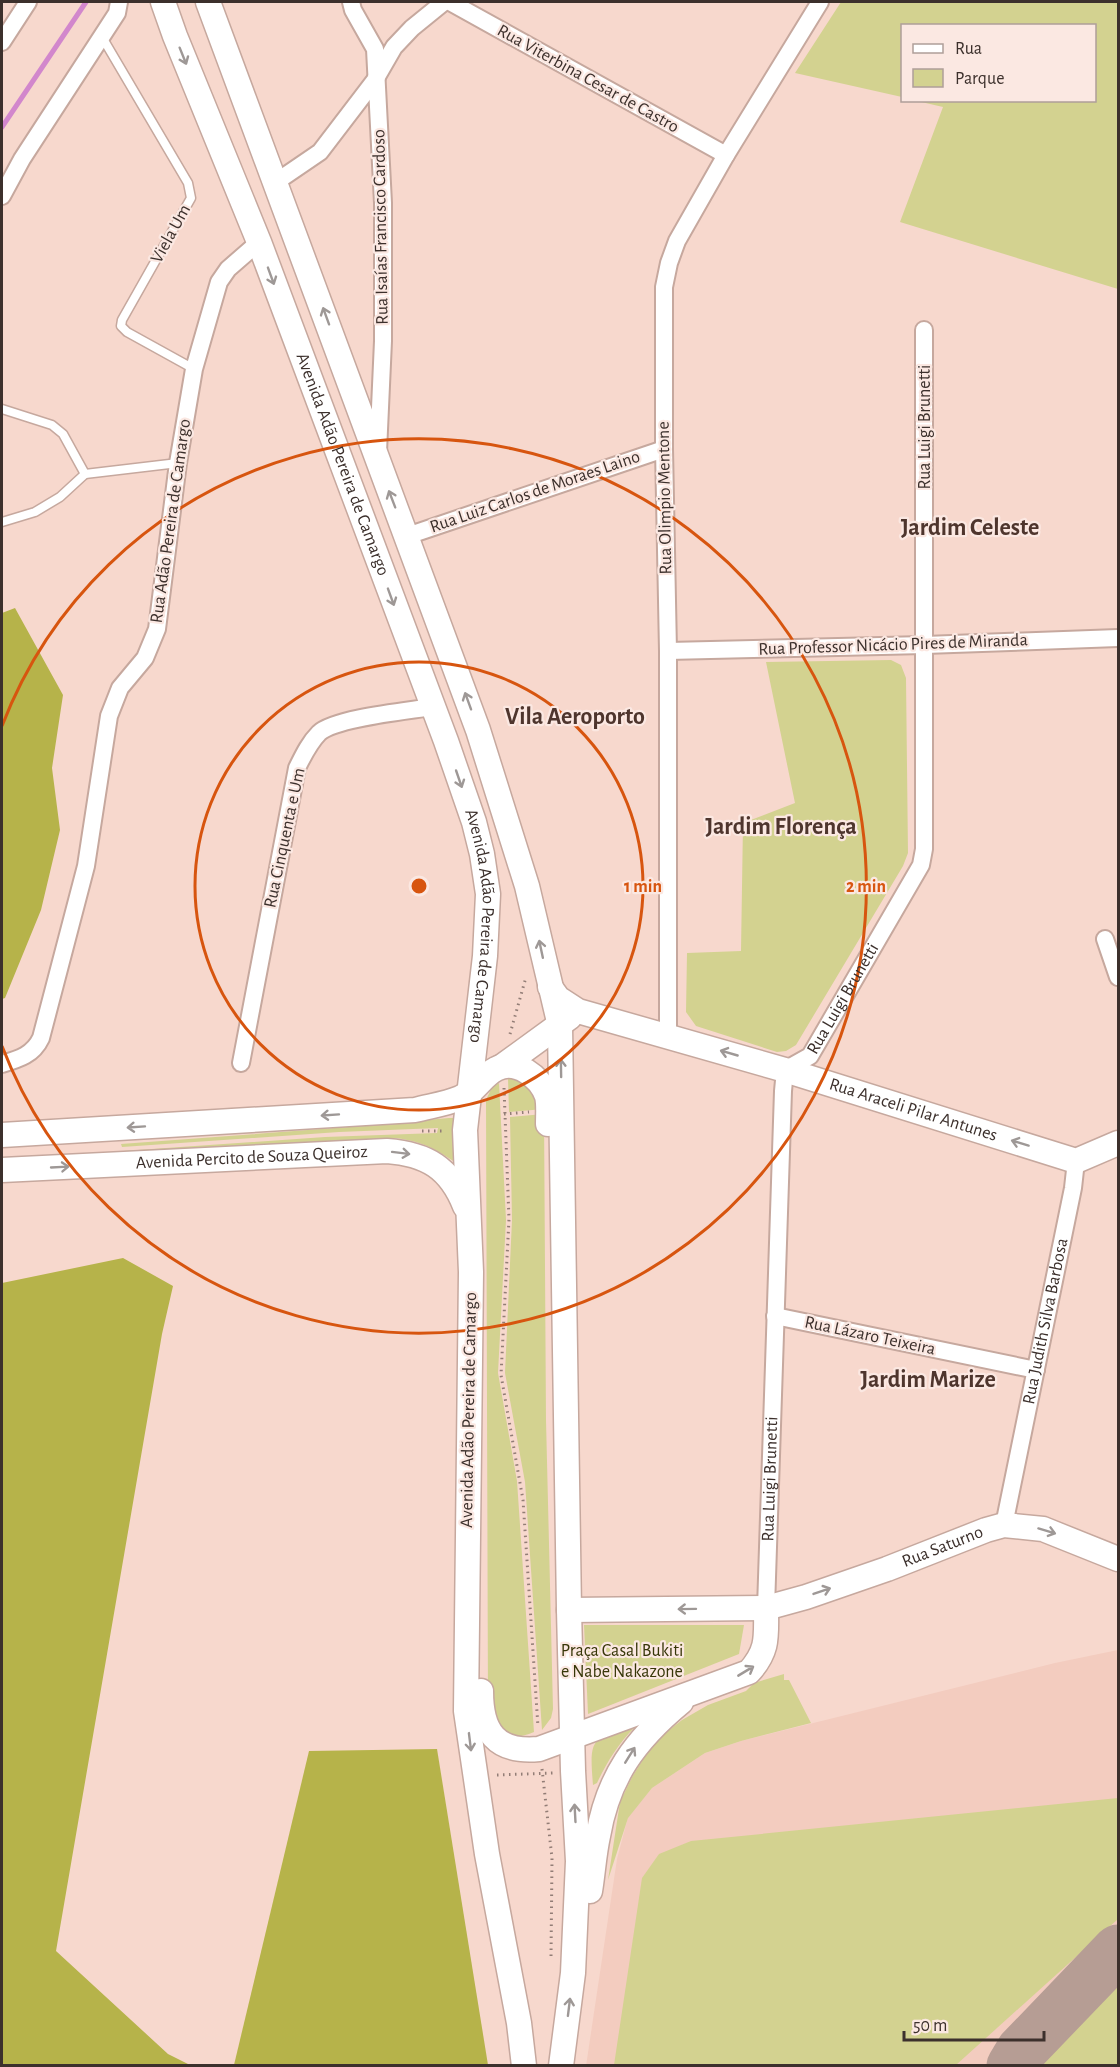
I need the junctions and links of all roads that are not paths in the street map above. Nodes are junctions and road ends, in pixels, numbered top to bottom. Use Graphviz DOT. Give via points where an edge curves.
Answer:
graph roads {
  1 [pos="28,2"];
  2 [pos="118,2"];
  3 [pos="163,2"];
  4 [pos="208,2"];
  5 [pos="351,2"];
  6 [pos="444,2"];
  7 [pos="450,2"];
  8 [pos="820,2"];
  9 [pos="102,37"];
  10 [pos="2,42"];
  11 [pos="375,80"];
  12 [pos="726,155"];
  13 [pos="276,182"];
  14 [pos="2,196"];
  15 [pos="259,242"];
  16 [pos="924,330"];
  17 [pos="194,369"];
  18 [pos="382,373"];
  19 [pos="348,378"];
  20 [pos="2,409"];
  21 [pos="664,449"];
  22 [pos="378,462"];
  23 [pos="178,463"];
  24 [pos="85,474"];
  25 [pos="2,522"];
  26 [pos="406,536"];
  27 [pos="1119,638"];
  28 [pos="925,645"];
  29 [pos="668,651"];
  30 [pos="432,707"];
  31 [pos="1105,939"];
  32 [pos="1119,977"];
  33 [pos="569,1018"];
  34 [pos="668,1035"];
  35 [pos="475,1050"];
  36 [pos="241,1063"];
  37 [pos="2,1064"];
  38 [pos="504,1065"];
  39 [pos="785,1070"];
  40 [pos="470,1093"];
  41 [pos="422,1108"];
  42 [pos="2,1135"];
  43 [pos="1119,1143"];
  44 [pos="1076,1161"];
  45 [pos="2,1170"];
  46 [pos="470,1218"];
  47 [pos="775,1316"];
  48 [pos="1036,1370"];
  49 [pos="468,1473"];
  50 [pos="1004,1525"];
  51 [pos="1119,1558"];
  52 [pos="568,1563"];
  53 [pos="732,1608"];
  54 [pos="766,1608"];
  55 [pos="569,1610"];
  56 [pos="765,1649"];
  57 [pos="571,1689"];
  58 [pos="692,1693"];
  59 [pos="572,1736"];
  60 [pos="539,1749"];
  61 [pos="562,1970"];
  62 [pos="524,2066"];
  63 [pos="561,2066"];
  1 -- 10 [label="street"];
  2 -- 9 [label="street" via="117,14"];
  3 -- 15 [label="main road, Avenida Adão Pereira de Camargo, one-way"];
  4 -- 13 [label="main road, Avenida Adão Pereira de Camargo"];
  5 -- 11 [label="street, Rua Isaías Francisco Cardoso" via="375,49"];
  6 -- 11 [label="street" via="394,47"];
  7 -- 12 [label="street, Rua Viterbina Cesar de Castro"];
  8 -- 12 [label="street, Rua Olimpio Mentone"];
  9 -- 14 [label="street"];
  9 -- 17 [label="lane, Viela Um" via="188,183 191,198 122,326"];
  11 -- 13 [label="street" via="320,152"];
  11 -- 18 [label="street, Rua Isaías Francisco Cardoso" via="383,203"];
  12 -- 21 [label="street, Rua Olimpio Mentone" via="677,241 669,263 664,287"];
  19 -- 13 [label="main road, Avenida Adão Pereira de Camargo, one-way"];
  15 -- 17 [label="street, Rua Adão Pereira de Camargo" via="219,282"];
  15 -- 30 [label="main road, Avenida Adão Pereira de Camargo, one-way"];
  16 -- 28 [label="street, Rua Luigi Brunetti"];
  17 -- 23 [label="street, Rua Adão Pereira de Camargo"];
  18 -- 19 [label="street" via="362,387"];
  18 -- 22 [label="street, Rua Isaías Francisco Cardoso"];
  19 -- 22 [label="main road, Avenida Adão Pereira de Camargo"];
  20 -- 24 [label="lane" via="58,429"];
  21 -- 26 [label="street, Rua Luiz Carlos de Moraes Laino"];
  21 -- 29 [label="street, Rua Olimpio Mentone"];
  26 -- 22 [label="main road, Avenida Adão Pereira de Camargo, one-way"];
  23 -- 24 [label="lane"];
  23 -- 37 [label="street, Rua Adão Pereira de Camargo" via="157,629 144,658 120,688 109,716 86,866 41,1038 36,1050"];
  24 -- 25 [label="lane" via="60,497 34,512"];
  33 -- 26 [label="main road, Avenida Adão Pereira de Camargo, one-way" via="550,987 527,886 498,792"];
  27 -- 28 [label="street, Rua Professor Nicácio Pires de Miranda"];
  28 -- 29 [label="street, Rua Professor Nicácio Pires de Miranda"];
  28 -- 39 [label="street, Rua Luigi Brunetti" via="921,865 810,1056"];
  29 -- 34 [label="street, Rua Olimpio Mentone"];
  30 -- 35 [label="main road, Avenida Adão Pereira de Camargo, one-way" via="474,822 488,894"];
  30 -- 36 [label="street, Rua Cinquenta e Um" via="342,723 321,731 307,748 297,768"];
  31 -- 32 [label="street"];
  33 -- 34 [label="main road, Rua Araceli Pilar Antunes"];
  33 -- 38 [label="main road"];
  52 -- 33 [label="main road, Avenida Adão Pereira de Camargo, one-way"];
  39 -- 34 [label="main road, Rua Araceli Pilar Antunes, one-way"];
  35 -- 40 [label="main road, Avenida Adão Pereira de Camargo"];
  35 -- 41 [label="main road" via="453,1085"];
  38 -- 40 [label="main road"];
  38 -- 52 [label="main road" via="527,1071 547,1097 554,1465"];
  44 -- 39 [label="main road, Rua Araceli Pilar Antunes, one-way"];
  39 -- 47 [label="street, Rua Luigi Brunetti"];
  40 -- 41 [label="main road, Avenida Percito de Souza Queiroz"];
  40 -- 46 [label="main road, Avenida Adão Pereira de Camargo" via="465,1130"];
  41 -- 42 [label="main road, Avenida Percito de Souza Queiroz, one-way"];
  43 -- 44 [label="main road"];
  44 -- 48 [label="street, Rua Judith Silva Barbosa"];
  45 -- 46 [label="main road, Avenida Percito de Souza Queiroz, one-way" via="407,1152 445,1171 458,1188"];
  46 -- 49 [label="main road, Avenida Adão Pereira de Camargo"];
  47 -- 48 [label="street, Rua Lázaro Teixeira"];
  47 -- 54 [label="street, Rua Luigi Brunetti"];
  48 -- 50 [label="street, Rua Judith Silva Barbosa"];
  49 -- 60 [label="main road" via="477,1536 481,1713 493,1737 506,1746"];
  49 -- 62 [label="main road, Avenida Adão Pereira de Camargo, one-way" via="466,1711"];
  50 -- 51 [label="main road, Rua Saturno, one-way" via="1044,1528"];
  54 -- 50 [label="main road, Rua Saturno, one-way"];
  52 -- 55 [label="main road, Avenida Adão Pereira de Camargo"];
  53 -- 54 [label="main road"];
  53 -- 55 [label="main road, one-way"];
  53 -- 56 [label="main road" via="751,1617 759,1626"];
  54 -- 56 [label="main road, Rua Luigi Brunetti"];
  55 -- 57 [label="main road, Avenida Adão Pereira de Camargo"];
  58 -- 56 [label="main road, one-way" via="749,1671"];
  57 -- 59 [label="main road, Avenida Adão Pereira de Camargo"];
  57 -- 60 [label="main road" via="567,1712"];
  58 -- 59 [label="main road"];
  61 -- 58 [label="main road, one-way" via="593,1873 608,1795 636,1744"];
  59 -- 60 [label="main road"];
  61 -- 59 [label="main road, Avenida Adão Pereira de Camargo, one-way" via="578,1906"];
  63 -- 61 [label="main road, one-way"];
}
